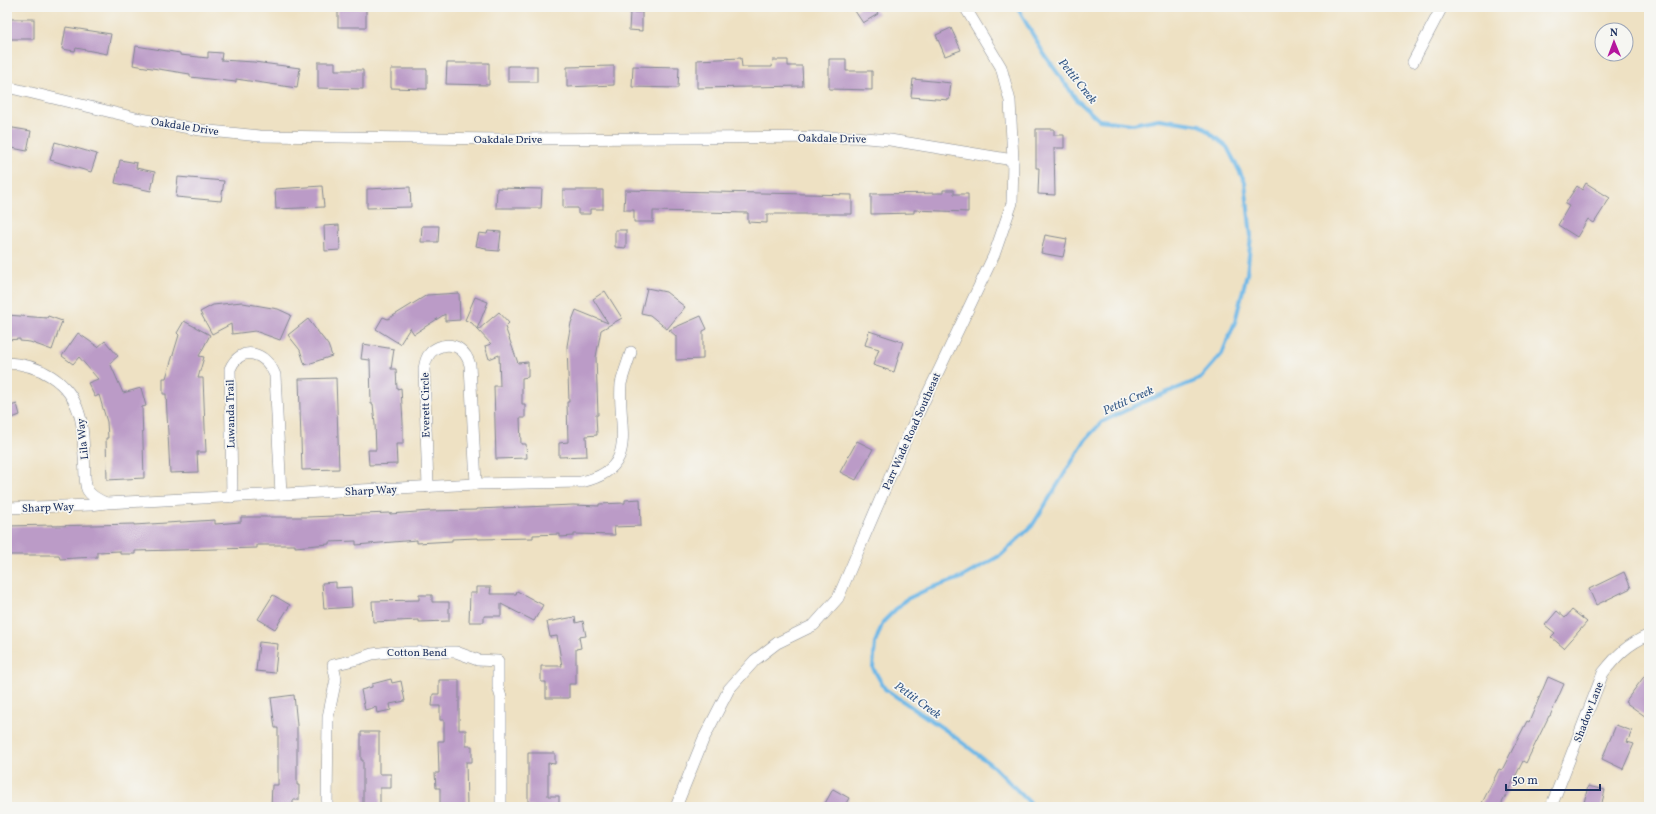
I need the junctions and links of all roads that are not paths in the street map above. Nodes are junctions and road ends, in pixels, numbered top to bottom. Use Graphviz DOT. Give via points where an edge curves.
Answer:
graph roads {
  1 [pos="965,7"];
  2 [pos="1442,7"];
  3 [pos="1413,62"];
  4 [pos="7,87"];
  5 [pos="1013,160"];
  6 [pos="632,352"];
  7 [pos="7,364"];
  8 [pos="476,484"];
  9 [pos="428,487"];
  10 [pos="86,488"];
  11 [pos="281,494"];
  12 [pos="232,497"];
  13 [pos="106,503"];
  14 [pos="71,506"];
  15 [pos="7,508"];
  16 [pos="1649,635"];
  17 [pos="327,807"];
  18 [pos="501,807"];
  19 [pos="676,807"];
  20 [pos="1550,807"];
  1 -- 5 [label="street, Parr Wade Road Southeast" via="1001,67 1010,101"];
  2 -- 3 [label="street"];
  4 -- 5 [label="street, Oakdale Drive" via="136,118 200,130 260,136 499,139 854,138 890,140"];
  5 -- 19 [label="street, Parr Wade Road Southeast" via="1012,203 994,255 907,437 838,598 814,625 777,643 755,660 729,689 703,740"];
  6 -- 8 [label="street, Sharp Way" via="622,384 621,452 606,472 599,477 581,482"];
  7 -- 10 [label="street, Lila Way" via="40,369 56,380 72,397 80,414 82,427"];
  8 -- 9 [label="street, Sharp Way"];
  8 -- 9 [label="street, Everett Circle" via="470,365 468,358 459,348 445,346 432,350 424,369"];
  9 -- 11 [label="street, Sharp Way"];
  10 -- 13 [label="street" via="94,497"];
  10 -- 14 [label="street"];
  11 -- 12 [label="street, Sharp Way"];
  11 -- 12 [label="street, Luwanda Trail" via="275,375 263,358 256,354 248,354 234,360 230,369"];
  12 -- 13 [label="street, Sharp Way"];
  13 -- 14 [label="street, Sharp Way"];
  14 -- 15 [label="street, Sharp Way"];
  16 -- 20 [label="street, Shadow Lane" via="1617,655 1603,673"];
  17 -- 18 [label="street, Cotton Bend" via="328,717 336,679 333,665 389,652 456,652 478,660 498,661 498,687 501,697"];
}
